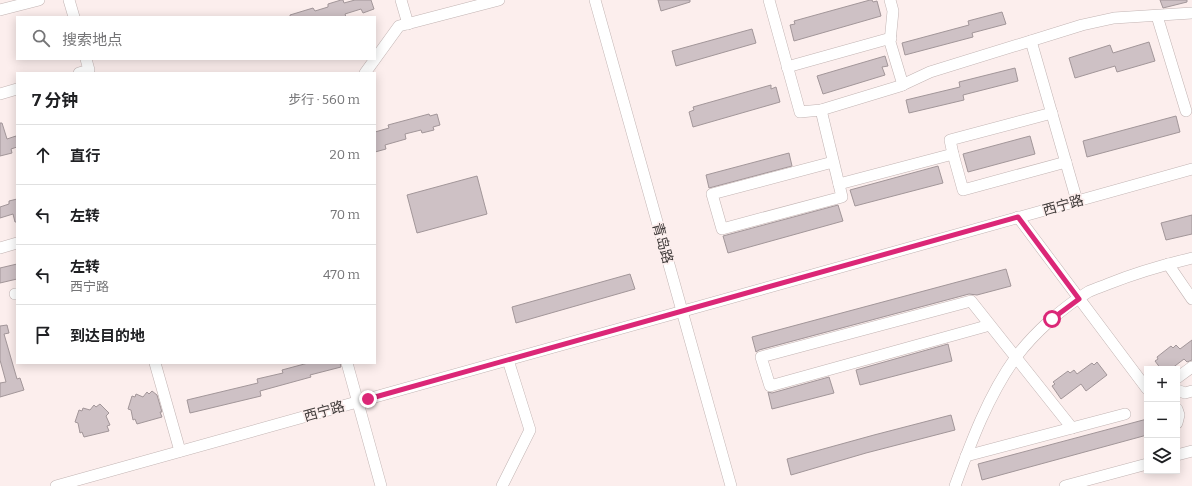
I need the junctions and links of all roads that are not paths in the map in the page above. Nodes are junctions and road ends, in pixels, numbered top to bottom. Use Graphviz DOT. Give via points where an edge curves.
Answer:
graph roads {
  1 [pos="39,0"];
  2 [pos="69,0"];
  3 [pos="401,0"];
  4 [pos="499,0"];
  5 [pos="595,0"];
  6 [pos="769,0"];
  7 [pos="890,0"];
  8 [pos="24,2"];
  9 [pos="0,10"];
  10 [pos="1192,13"];
  11 [pos="74,16"];
  12 [pos="1158,16"];
  13 [pos="408,24"];
  14 [pos="891,38"];
  15 [pos="1031,41"];
  16 [pos="376,58"];
  17 [pos="86,60"];
  18 [pos="375,60"];
  19 [pos="787,67"];
  20 [pos="82,72"];
  21 [pos="366,72"];
  22 [pos="903,85"];
  23 [pos="16,89"];
  24 [pos="0,94"];
  25 [pos="821,110"];
  26 [pos="1186,111"];
  27 [pos="1052,113"];
  28 [pos="953,154"];
  29 [pos="833,162"];
  30 [pos="1066,162"];
  31 [pos="1192,169"];
  32 [pos="839,184"];
  33 [pos="1077,201"];
  34 [pos="1018,217"];
  35 [pos="16,243"];
  36 [pos="0,248"];
  37 [pos="1192,258"];
  38 [pos="1168,264"];
  39 [pos="1079,299"];
  40 [pos="1192,299"];
  41 [pos="682,311"];
  42 [pos="990,325"];
  43 [pos="1016,358"];
  44 [pos="508,360"];
  45 [pos="155,364"];
  46 [pos="347,364"];
  47 [pos="1192,367"];
  48 [pos="1180,376"];
  49 [pos="1144,385"];
  50 [pos="1180,391"];
  51 [pos="1192,391"];
  52 [pos="358,402"];
  53 [pos="1125,414"];
  54 [pos="1072,428"];
  55 [pos="180,451"];
  56 [pos="1192,451"];
  57 [pos="1180,454"];
  58 [pos="966,456"];
  59 [pos="1144,465"];
  60 [pos="56,486"];
  61 [pos="381,486"];
  62 [pos="502,486"];
  63 [pos="731,486"];
  64 [pos="955,486"];
  65 [pos="1065,486"];
  1 -- 8 [label="street"];
  2 -- 11 [label="street"];
  3 -- 13 [label="street"];
  4 -- 13 [label="street"];
  5 -- 41 [label="street, 青岛路"];
  6 -- 19 [label="street"];
  7 -- 14 [label="street" via="893,11"];
  8 -- 9 [label="street"];
  10 -- 12 [label="street"];
  12 -- 15 [label="street" via="1114,18"];
  12 -- 26 [label="street"];
  13 -- 16 [label="street" via="400,26"];
  14 -- 19 [label="street"];
  14 -- 22 [label="street"];
  15 -- 22 [label="street" via="930,72"];
  15 -- 27 [label="street"];
  17 -- 20 [label="street" via="89,70"];
  18 -- 21 [label="street"];
  19 -- 25 [label="street" via="800,112"];
  22 -- 25 [label="street"];
  23 -- 24 [label="street"];
  25 -- 29 [label="street"];
  27 -- 28 [label="street" via="950,140"];
  27 -- 30 [label="street"];
  28 -- 30 [label="street" via="963,190"];
  28 -- 32 [label="street"];
  29 -- 32 [label="street"];
  29 -- 32 [label="street" via="712,194 722,229 842,197"];
  30 -- 33 [label="street"];
  31 -- 33 [label="street, 西宁路"];
  33 -- 34 [label="street, 西宁路"];
  34 -- 39 [label="street"];
  34 -- 41 [label="street, 西宁路"];
  35 -- 36 [label="street"];
  37 -- 38 [label="street"];
  38 -- 39 [label="street" via="1129,275"];
  38 -- 40 [label="street"];
  39 -- 43 [label="street" via="1052,319"];
  39 -- 49 [label="street"];
  41 -- 44 [label="street, 西宁路"];
  41 -- 63 [label="street, 青岛路"];
  42 -- 42 [label="street" via="971,301 761,357 770,386"];
  42 -- 43 [label="street"];
  43 -- 54 [label="street"];
  43 -- 58 [label="street" via="999,384 976,429"];
  44 -- 52 [label="street, 西宁路"];
  44 -- 62 [label="street" via="530,430"];
  45 -- 55 [label="street"];
  46 -- 52 [label="street"];
  47 -- 48 [label="street"];
  50 -- 51 [label="street"];
  52 -- 55 [label="street, 西宁路"];
  52 -- 61 [label="street"];
  53 -- 54 [label="street"];
  54 -- 58 [label="street"];
  55 -- 60 [label="street, 西宁路"];
  56 -- 57 [label="street"];
  58 -- 64 [label="street"];
  59 -- 65 [label="street"];
}
